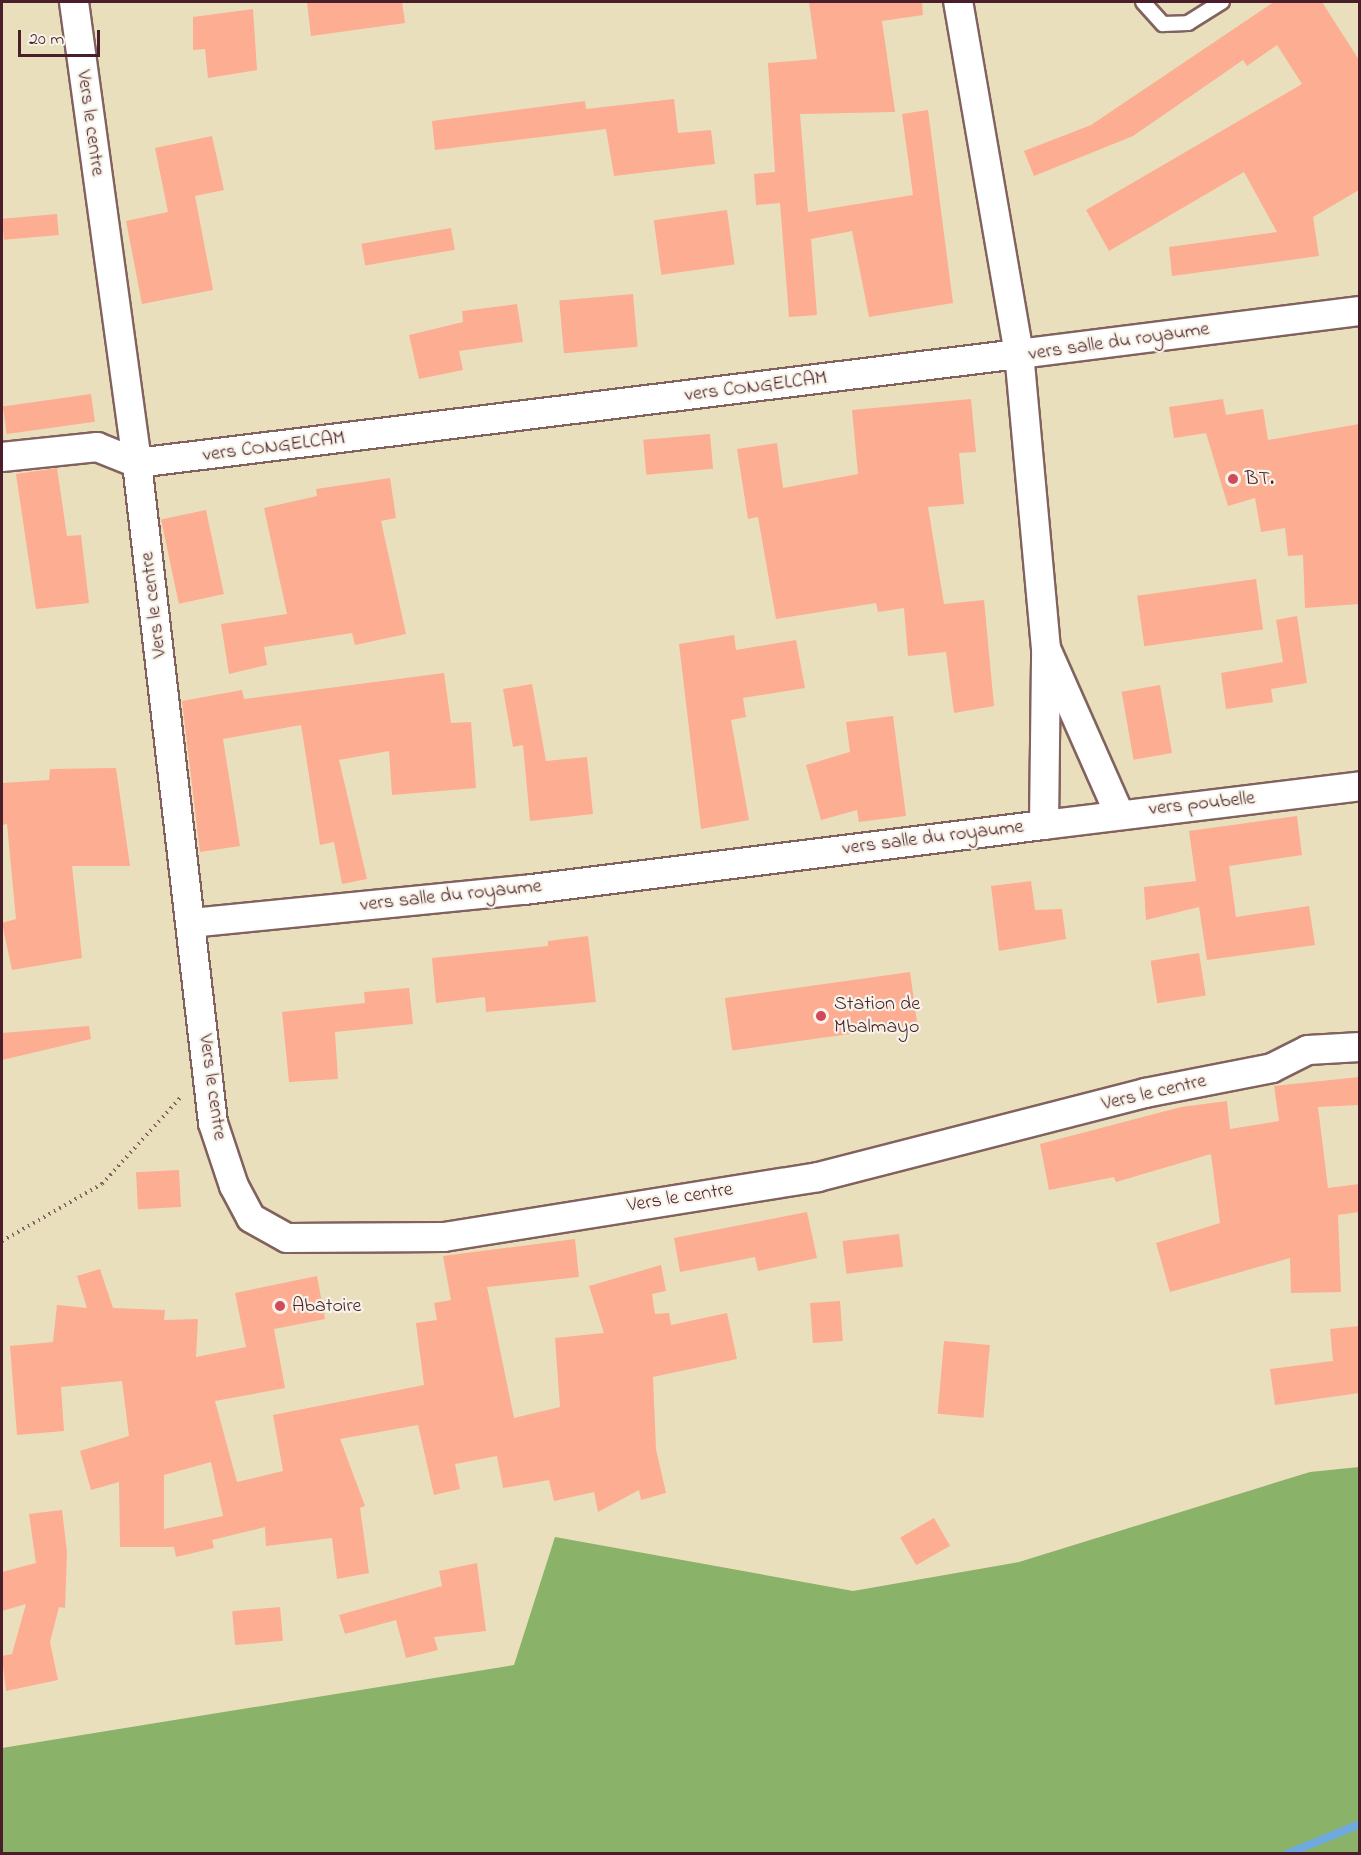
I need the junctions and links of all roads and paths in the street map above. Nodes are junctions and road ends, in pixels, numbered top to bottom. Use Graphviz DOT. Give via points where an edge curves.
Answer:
graph roads {
  1 [pos="74,2"];
  2 [pos="958,2"];
  3 [pos="1143,2"];
  4 [pos="1222,2"];
  5 [pos="1359,311"];
  6 [pos="1019,354"];
  7 [pos="2,457"];
  8 [pos="137,463"];
  9 [pos="1046,649"];
  10 [pos="1359,786"];
  11 [pos="1119,813"];
  12 [pos="1044,825"];
  13 [pos="191,923"];
  14 [pos="1359,1047"];
  15 [pos="208,1069"];
  16 [pos="2,1242"];
  1 -- 8 [label="street, Vers le centre"];
  2 -- 6 [label="street"];
  3 -- 4 [label="lane" via="1163,24 1188,23"];
  5 -- 6 [label="street, vers salle du royaume"];
  6 -- 8 [label="street, vers CONGELCAM"];
  6 -- 9 [label="street, vers salle du royaume"];
  7 -- 8 [label="street" via="97,447"];
  8 -- 13 [label="street, Vers le centre"];
  9 -- 11 [label="street"];
  9 -- 12 [label="street, vers salle du royaume"];
  10 -- 11 [label="street, vers poubelle"];
  11 -- 12 [label="street, vers poubelle"];
  12 -- 13 [label="street, vers salle du royaume" via="524,890"];
  13 -- 15 [label="street, Vers le centre"];
  14 -- 15 [label="street, Vers le centre" via="1308,1050 1272,1068 1145,1094 818,1177 444,1237 287,1238 251,1218 226,1167 213,1123"];
  15 -- 16 [label="path" via="102,1184"];
}
